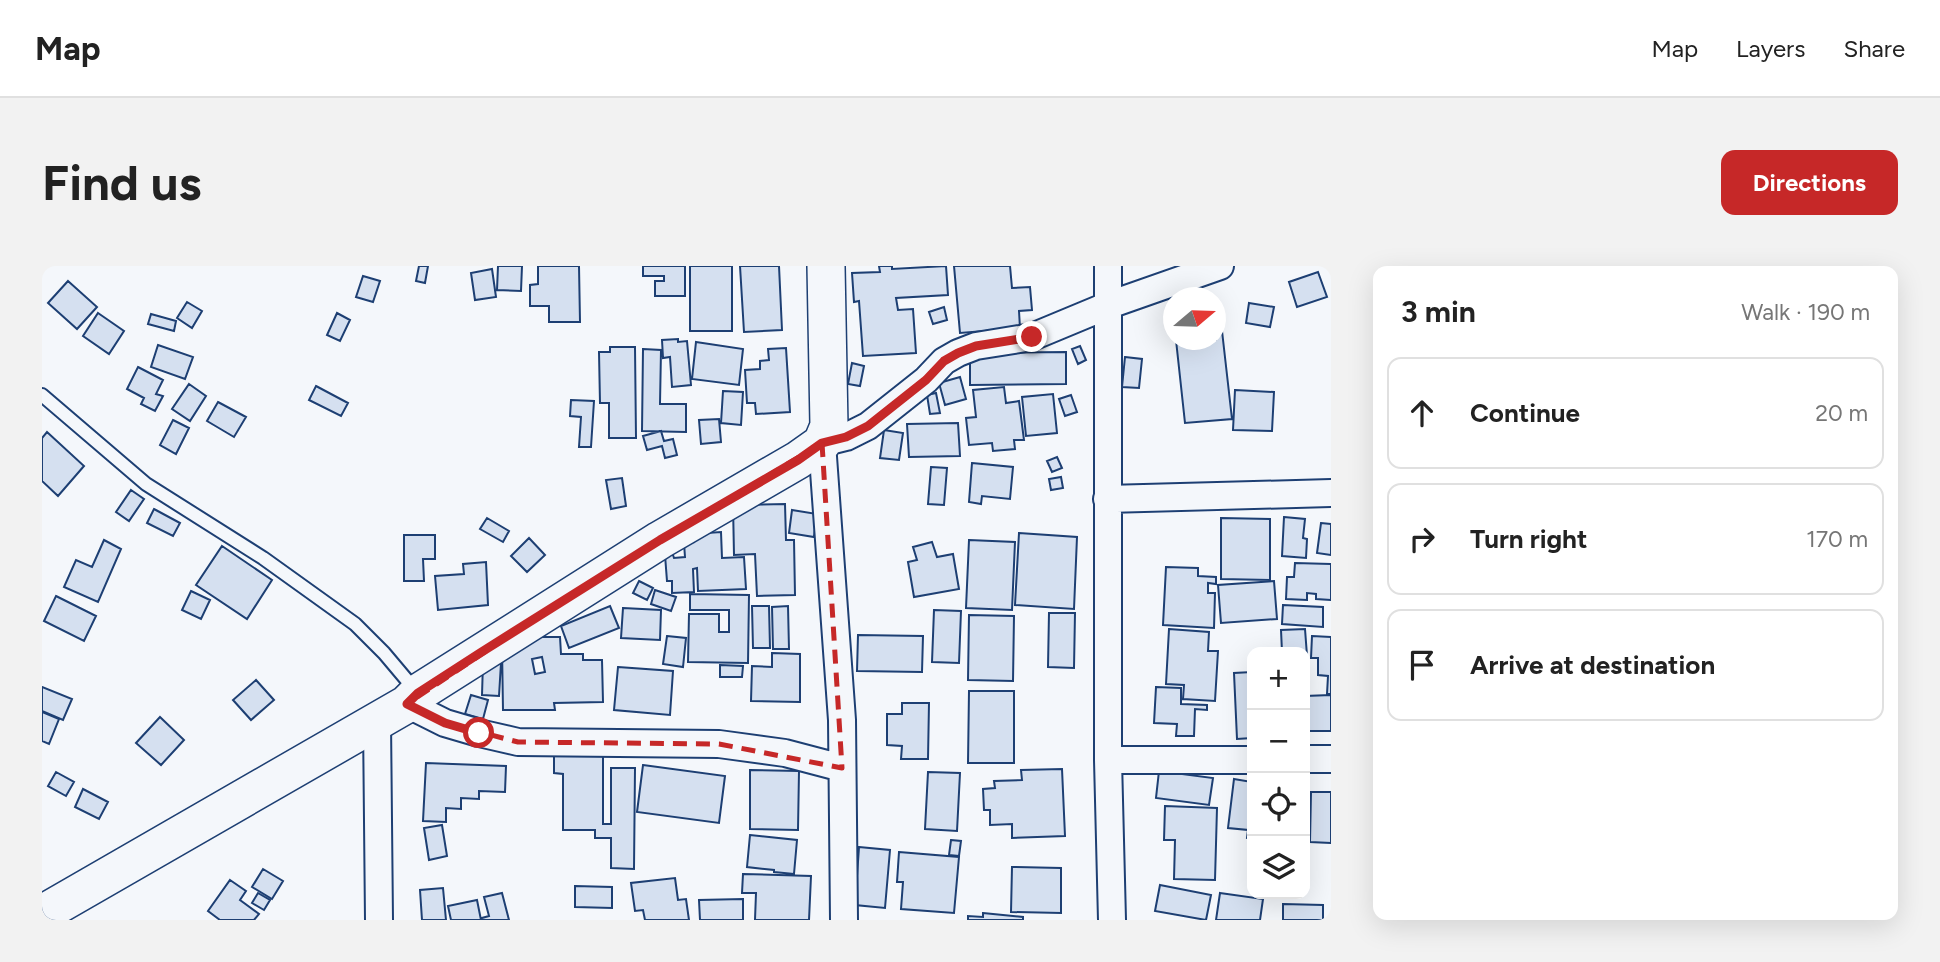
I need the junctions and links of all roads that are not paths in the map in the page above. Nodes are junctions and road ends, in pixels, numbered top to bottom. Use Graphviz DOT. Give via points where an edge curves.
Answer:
graph roads {
  1 [pos="826,266"];
  2 [pos="1108,266"];
  3 [pos="1220,266"];
  4 [pos="1109,305"];
  5 [pos="42,396"];
  6 [pos="822,443"];
  7 [pos="1331,493"];
  8 [pos="1107,499"];
  9 [pos="401,706"];
  10 [pos="1310,759"];
  11 [pos="1331,759"];
  12 [pos="1108,760"];
  13 [pos="1247,760"];
  14 [pos="842,768"];
  15 [pos="42,914"];
  16 [pos="379,920"];
  17 [pos="844,920"];
  18 [pos="1112,920"];
  1 -- 6 [label="main road" via="829,426"];
  2 -- 4 [label="street"];
  3 -- 4 [label="street"];
  4 -- 6 [label="street" via="1032,337 958,353 868,426"];
  4 -- 8 [label="street"];
  5 -- 9 [label="lane" via="146,484 263,558 355,624 384,653"];
  6 -- 9 [label="main road" via="660,540"];
  6 -- 14 [label="street"];
  7 -- 8 [label="street"];
  8 -- 12 [label="street"];
  9 -- 14 [label="street" via="445,723 518,741 719,744 785,753"];
  9 -- 15 [label="main road"];
  9 -- 16 [label="street"];
  10 -- 11 [label="street"];
  12 -- 13 [label="street"];
  12 -- 18 [label="street"];
  14 -- 17 [label="street"];
}
